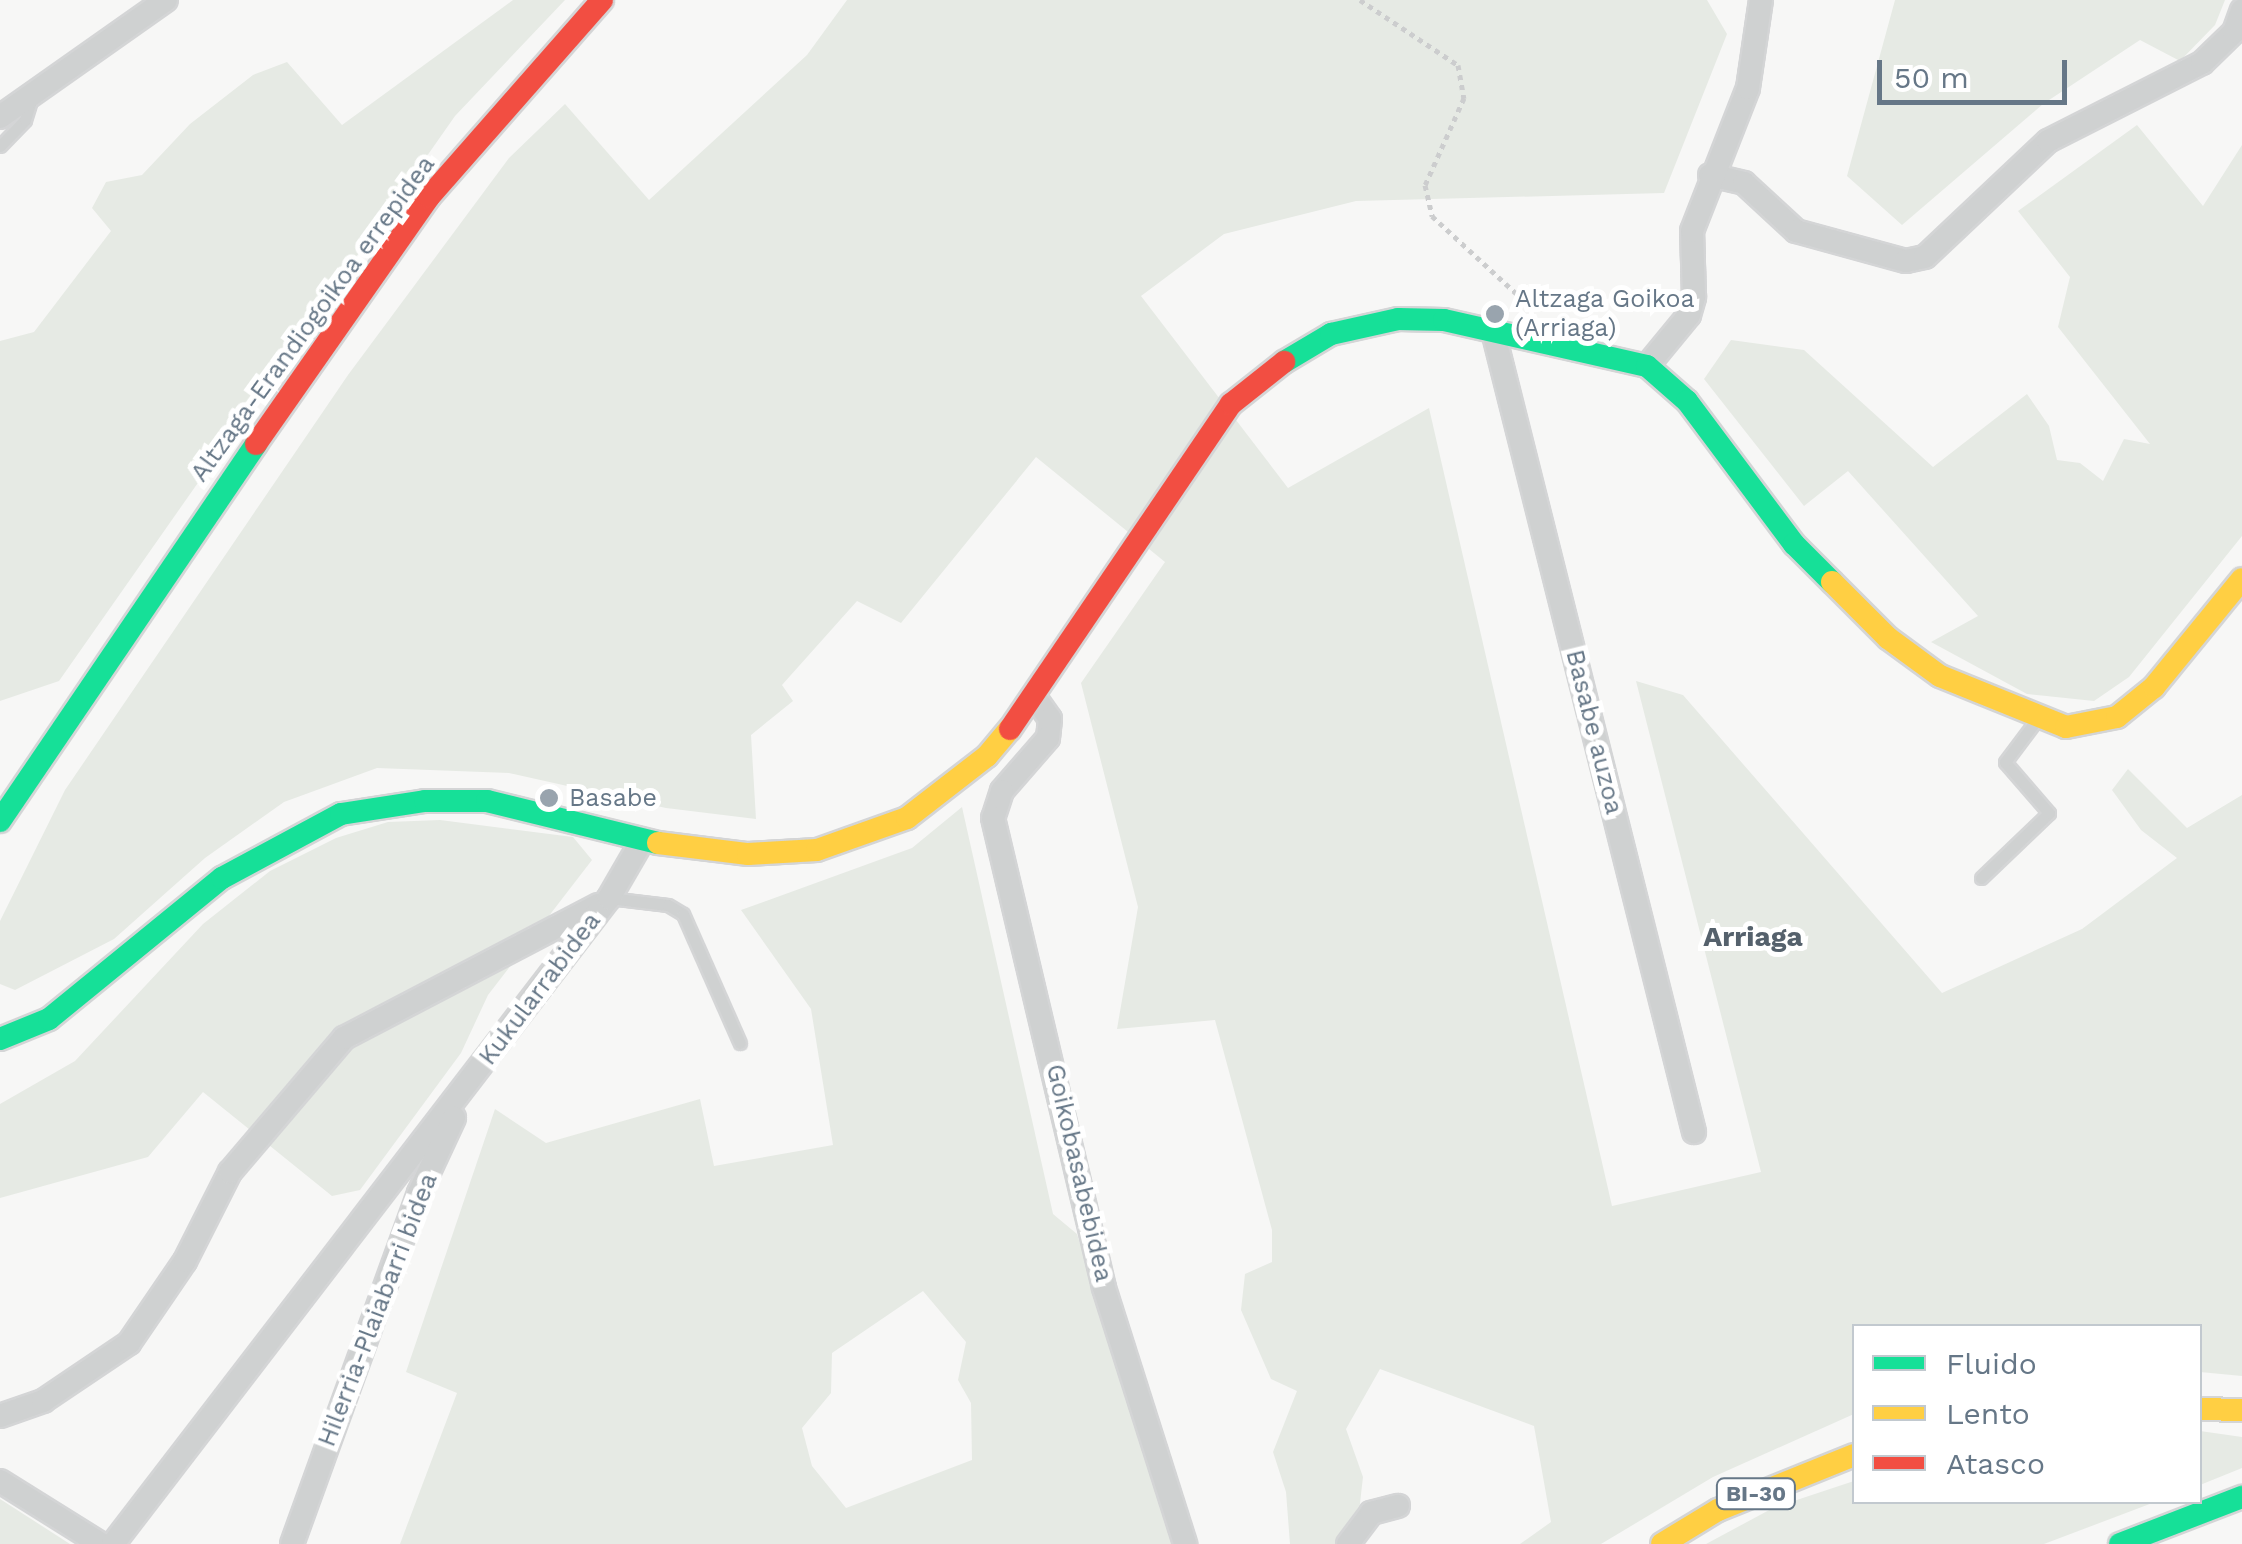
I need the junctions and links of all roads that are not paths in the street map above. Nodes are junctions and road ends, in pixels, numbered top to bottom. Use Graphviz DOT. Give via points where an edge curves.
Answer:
graph roads {
  1 [pos="166,0"];
  2 [pos="602,0"];
  3 [pos="1761,0"];
  4 [pos="2242,10"];
  5 [pos="2223,46"];
  6 [pos="2242,61"];
  7 [pos="33,94"];
  8 [pos="0,116"];
  9 [pos="0,146"];
  10 [pos="1710,176"];
  11 [pos="1493,331"];
  12 [pos="1646,366"];
  13 [pos="2242,579"];
  14 [pos="1036,699"];
  15 [pos="2038,719"];
  16 [pos="0,821"];
  17 [pos="642,840"];
  18 [pos="1981,878"];
  19 [pos="609,898"];
  20 [pos="0,1039"];
  21 [pos="740,1043"];
  22 [pos="473,1079"];
  23 [pos="1694,1132"];
  24 [pos="2202,1409"];
  25 [pos="2236,1410"];
  26 [pos="0,1416"];
  27 [pos="1852,1456"];
  28 [pos="0,1481"];
  29 [pos="2242,1497"];
  30 [pos="1398,1506"];
  31 [pos="101,1544"];
  32 [pos="113,1544"];
  33 [pos="292,1544"];
  34 [pos="1185,1544"];
  35 [pos="1348,1544"];
  36 [pos="1662,1544"];
  37 [pos="2120,1544"];
  1 -- 7 [label="street"];
  2 -- 16 [label="main road, Altzaga-Erandiogoikoa errepidea" via="428,198 155,586"];
  3 -- 10 [label="street" via="1748,88"];
  4 -- 5 [label="street"];
  5 -- 6 [label="street"];
  5 -- 10 [label="street" via="2048,140 1925,257 1906,261 1796,231 1744,183"];
  7 -- 8 [label="street"];
  7 -- 9 [label="lane" via="24,120"];
  10 -- 12 [label="street" via="1692,231 1688,315"];
  11 -- 12 [label="main road"];
  11 -- 14 [label="main road" via="1398,320 1331,334 1272,370 1232,404"];
  11 -- 23 [label="street, Basabe auzoa"];
  12 -- 15 [label="main road" via="1686,401 1794,544 1888,638 1940,676"];
  13 -- 15 [label="main road" via="2154,687 2118,717 2066,727"];
  14 -- 17 [label="main road" via="987,756 907,818 871,831 817,850 748,854"];
  14 -- 34 [label="street, Goikobasabebidea" via="1050,719 1048,738 998,798 993,818 1104,1288"];
  15 -- 18 [label="lane" via="2005,762 2049,812"];
  17 -- 19 [label="street"];
  17 -- 20 [label="main road" via="486,802 425,801 341,814 222,878 49,1019"];
  19 -- 21 [label="lane" via="668,905 683,914"];
  19 -- 22 [label="street, Kukularrabidea"];
  19 -- 26 [label="street, Kukularrabidea" via="344,1038 230,1172 186,1261 129,1343 43,1401"];
  22 -- 32 [label="street, Kukularrabidea"];
  22 -- 33 [label="street, Hilerria-Plaiabarri bidea" via="419,1193"];
  24 -- 25 [label="main road"];
  27 -- 36 [label="main road, BI-30" via="1718,1510"];
  28 -- 31 [label="street"];
  29 -- 37 [label="main road"];
  30 -- 35 [label="street" via="1371,1513"];
}
